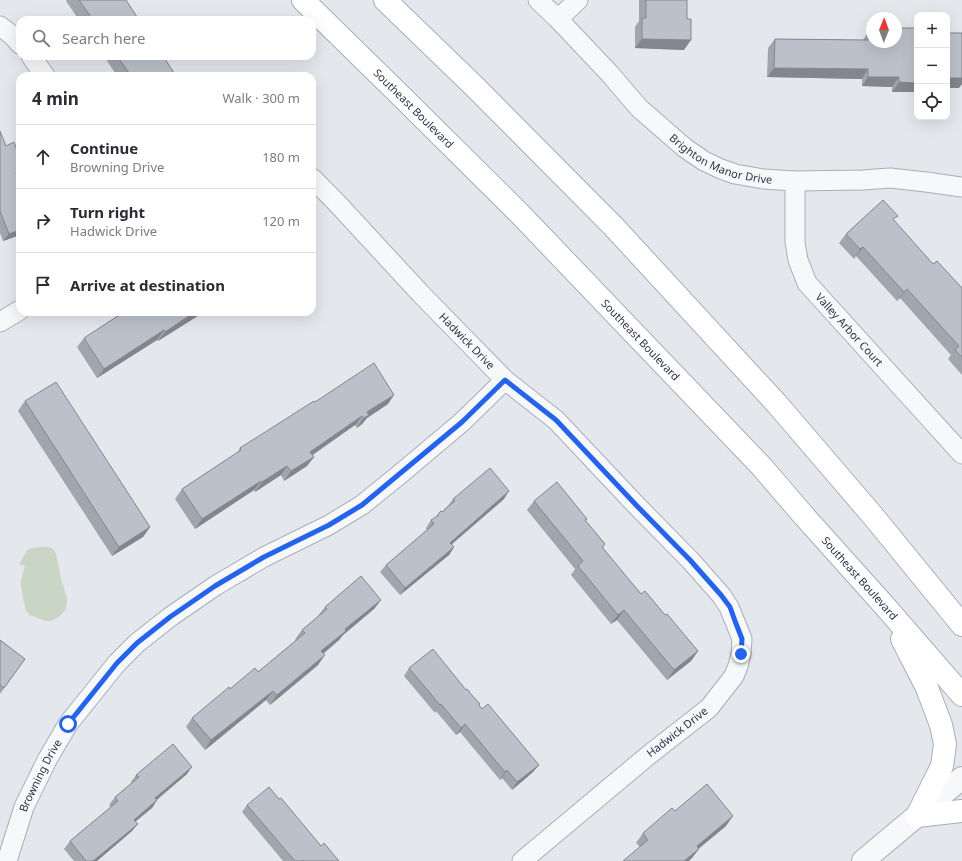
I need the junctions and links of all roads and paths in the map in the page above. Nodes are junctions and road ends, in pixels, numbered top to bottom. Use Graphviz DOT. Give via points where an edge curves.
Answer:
graph roads {
  1 [pos="303,0"];
  2 [pos="385,0"];
  3 [pos="538,0"];
  4 [pos="578,0"];
  5 [pos="558,19"];
  6 [pos="0,26"];
  7 [pos="16,39"];
  8 [pos="34,60"];
  9 [pos="42,72"];
  10 [pos="795,181"];
  11 [pos="316,182"];
  12 [pos="962,187"];
  13 [pos="16,312"];
  14 [pos="0,322"];
  15 [pos="505,380"];
  16 [pos="962,454"];
  17 [pos="883,604"];
  18 [pos="962,625"];
  19 [pos="962,695"];
  20 [pos="962,778"];
  21 [pos="962,811"];
  22 [pos="917,816"];
  23 [pos="7,861"];
  24 [pos="522,861"];
  25 [pos="863,861"];
  1 -- 17 [label="main road, Southeast Boulevard" via="520,214 762,467"];
  2 -- 18 [label="main road" via="614,227 777,404"];
  3 -- 5 [label="street, Brighton Manor Drive"];
  4 -- 5 [label="street"];
  5 -- 10 [label="street, Brighton Manor Drive" via="639,108 704,161 721,170 750,178"];
  6 -- 7 [label="street"];
  8 -- 9 [label="street"];
  10 -- 12 [label="street, Brighton Manor Drive" via="890,178"];
  10 -- 16 [label="street, Valley Arbor Court" via="795,242 798,260 807,283"];
  11 -- 15 [label="street, Hadwick Drive"];
  13 -- 14 [label="street"];
  15 -- 23 [label="street, Browning Drive" via="462,422 362,505 215,586 137,643 117,663 68,724 24,806"];
  15 -- 24 [label="street, Hadwick Drive" via="556,420 690,560 730,607 742,639 741,654 734,676 709,708"];
  17 -- 19 [label="main road, Southeast Boulevard"];
  17 -- 22 [label="main road" via="927,688 946,744 942,766"];
  20 -- 22 [label="street"];
  21 -- 22 [label="main road"];
  22 -- 25 [label="street"];
}
